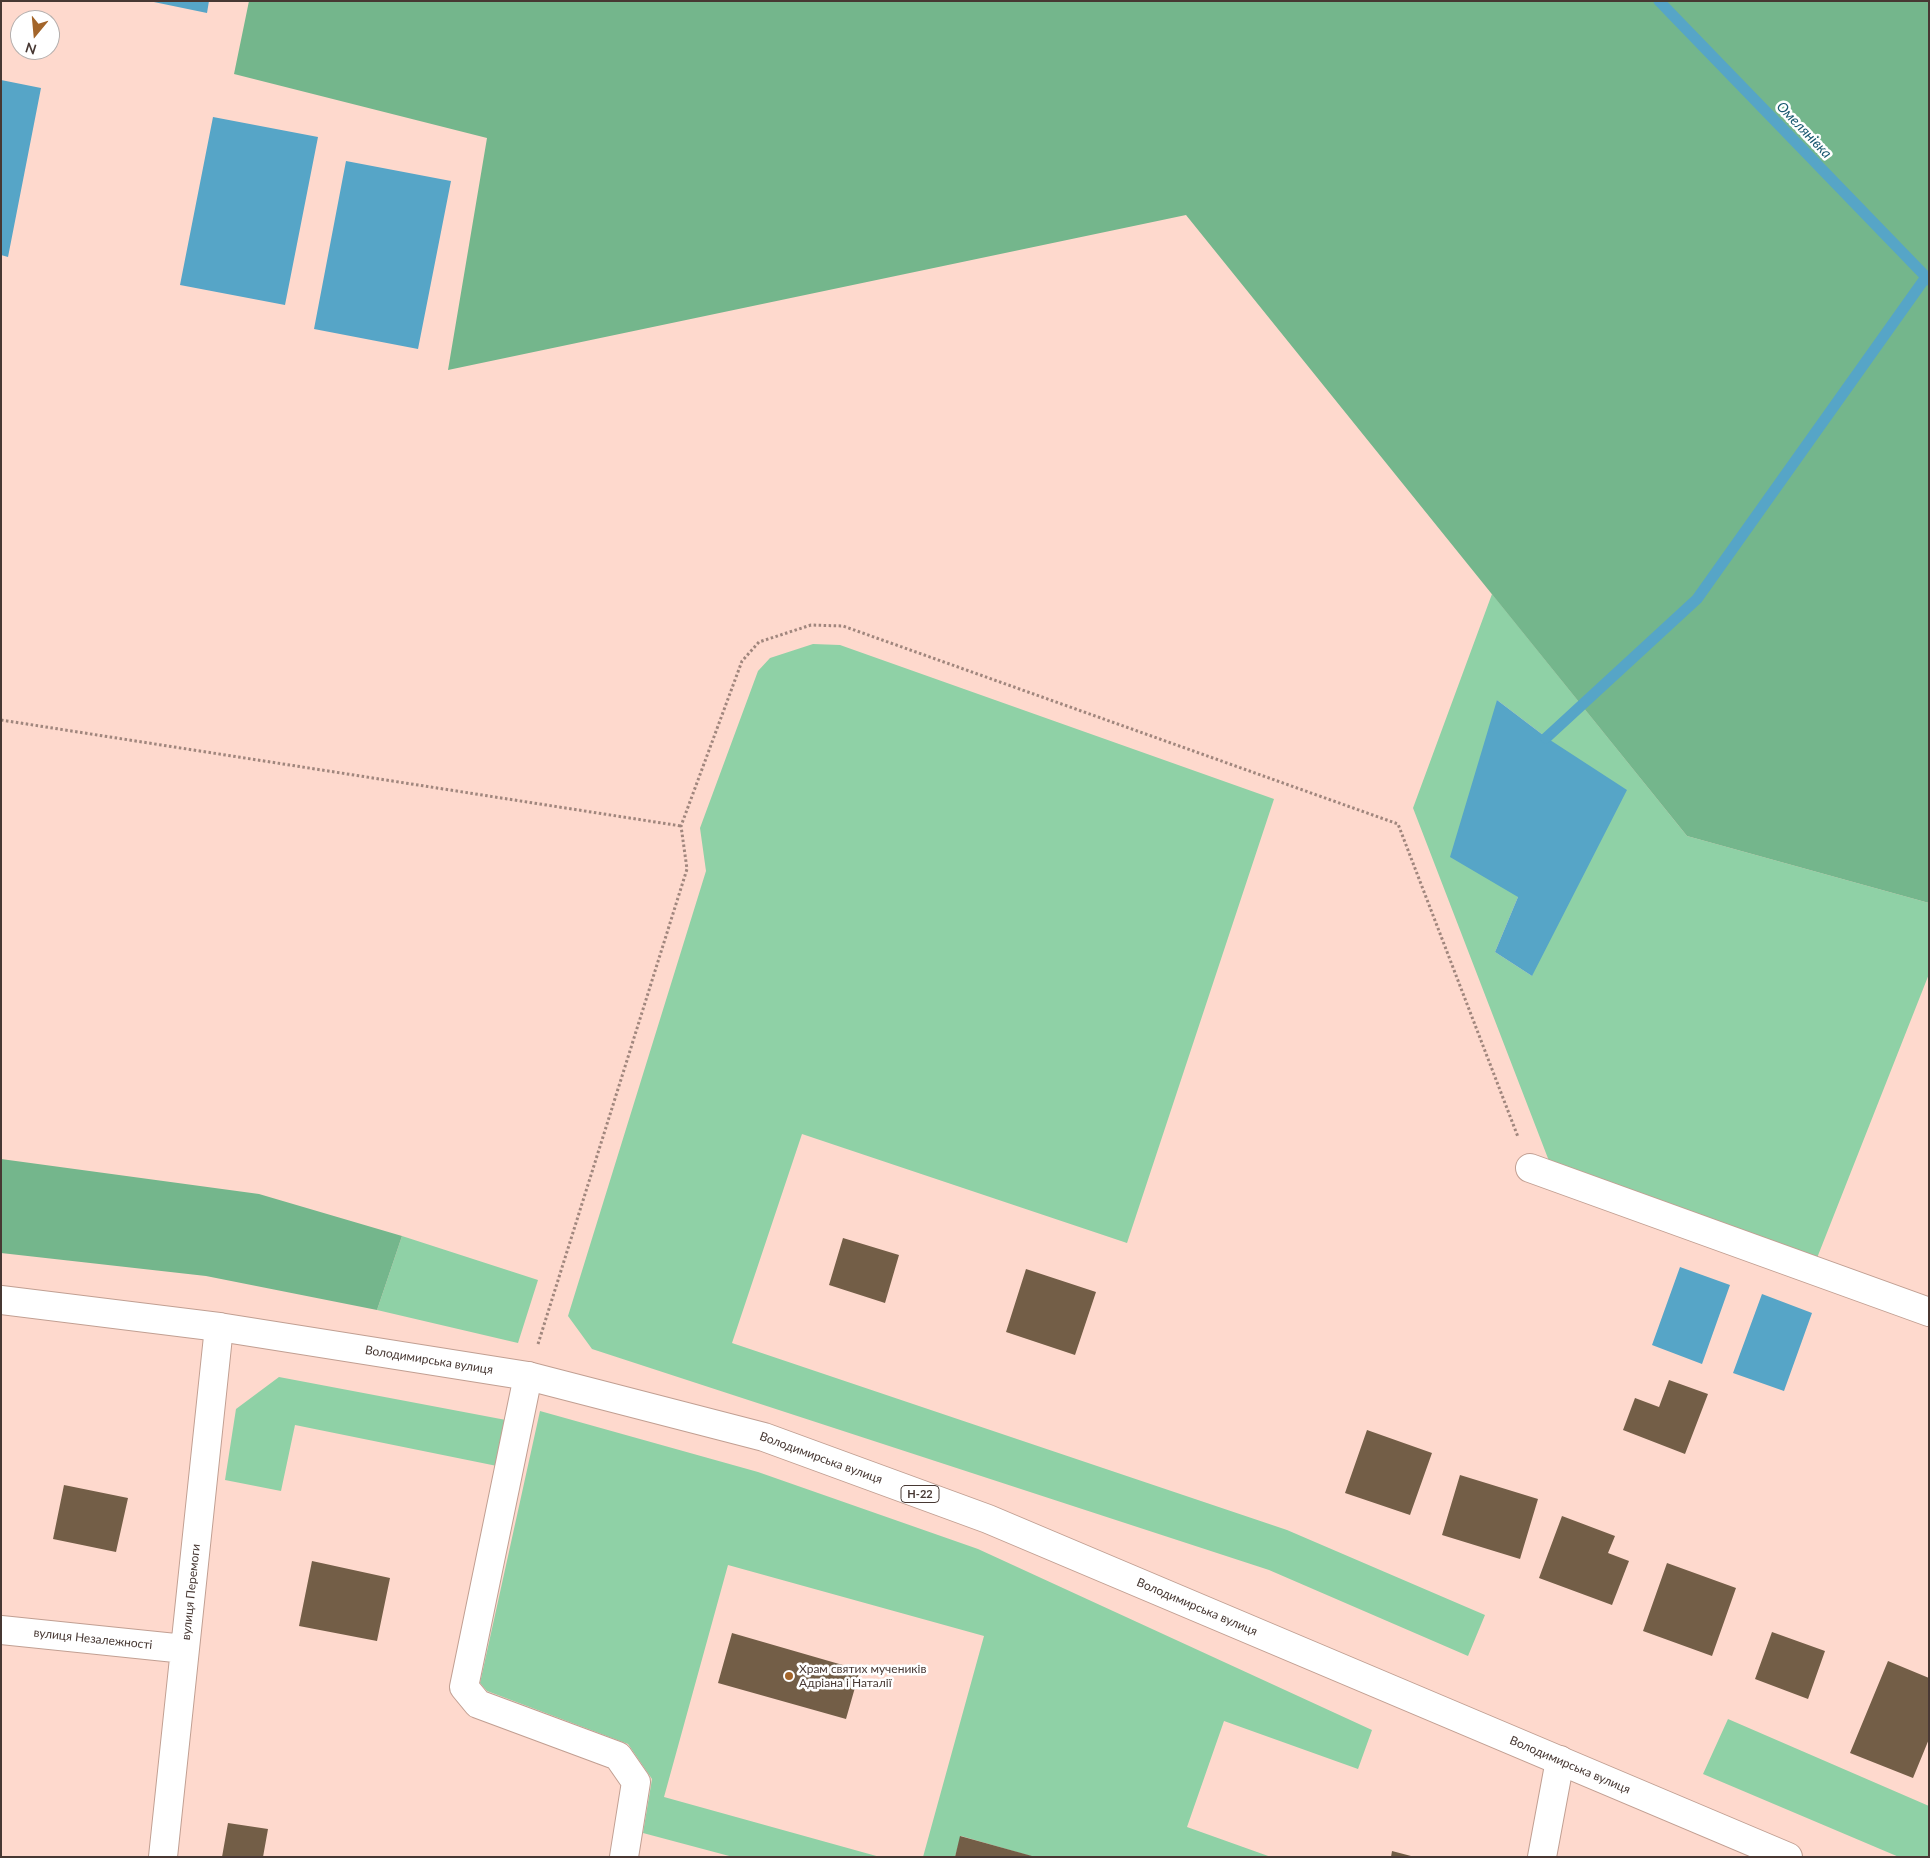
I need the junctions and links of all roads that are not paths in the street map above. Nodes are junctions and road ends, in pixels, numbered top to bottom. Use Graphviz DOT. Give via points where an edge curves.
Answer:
graph roads {
  1 [pos="1530,1168"];
  2 [pos="1,1300"];
  3 [pos="1929,1312"];
  4 [pos="218,1327"];
  5 [pos="528,1376"];
  6 [pos="1,1630"];
  7 [pos="185,1649"];
  8 [pos="1560,1760"];
  9 [pos="163,1857"];
  10 [pos="624,1857"];
  11 [pos="1542,1857"];
  12 [pos="1788,1857"];
  1 -- 3 [label="main road"];
  2 -- 4 [label="main road, Володимирська вулиця / Н-22"];
  4 -- 5 [label="main road, Володимирська вулиця / Н-22"];
  4 -- 7 [label="main road, вулиця Перемоги"];
  5 -- 8 [label="main road, Володимирська вулиця / Н-22" via="764,1437 988,1519"];
  5 -- 10 [label="main road" via="464,1687 478,1704 618,1756 636,1782"];
  6 -- 7 [label="main road, вулиця Незалежності"];
  7 -- 9 [label="main road, вулиця Перемоги"];
  8 -- 11 [label="main road"];
  8 -- 12 [label="main road, Володимирська вулиця / Н-22"];
}
